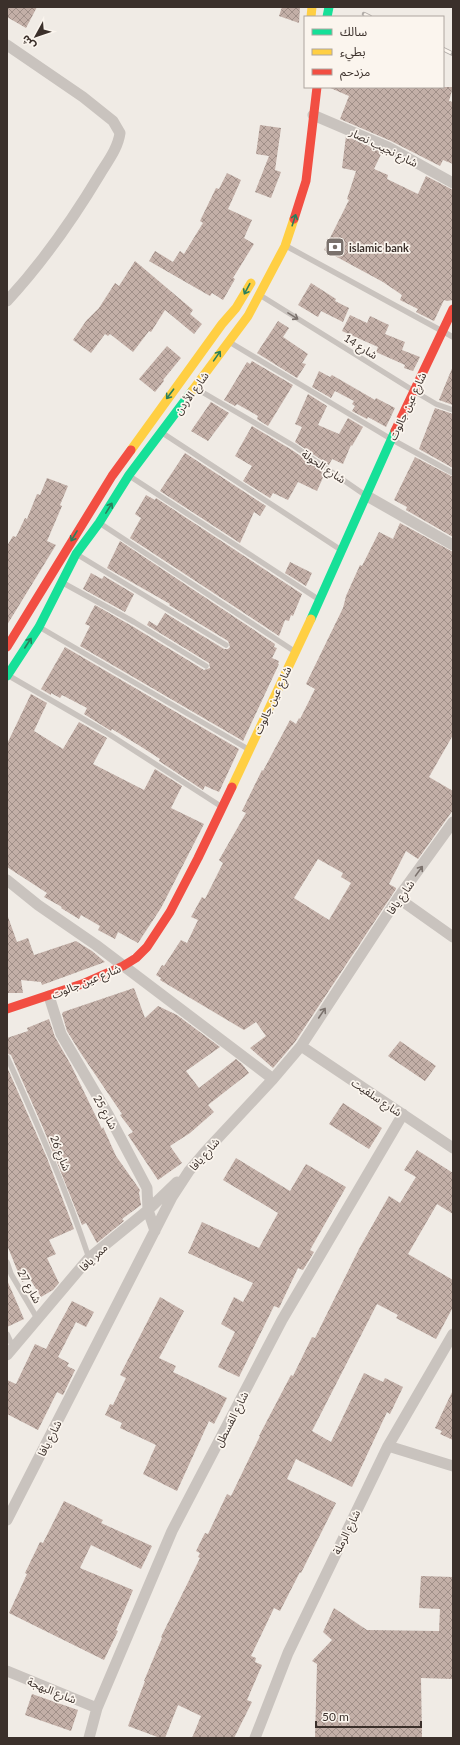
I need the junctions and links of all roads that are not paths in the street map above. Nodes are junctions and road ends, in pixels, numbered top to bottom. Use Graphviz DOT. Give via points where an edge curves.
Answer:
graph roads {
  1 [pos="7,45"];
  2 [pos="317,88"];
  3 [pos="313,115"];
  4 [pos="453,183"];
  5 [pos="285,246"];
  6 [pos="254,277"];
  7 [pos="260,295"];
  8 [pos="7,301"];
  9 [pos="453,308"];
  10 [pos="442,331"];
  11 [pos="453,337"];
  12 [pos="228,341"];
  13 [pos="195,388"];
  14 [pos="414,391"];
  15 [pos="453,410"];
  16 [pos="162,432"];
  17 [pos="392,439"];
  18 [pos="453,473"];
  19 [pos="129,475"];
  20 [pos="367,496"];
  21 [pos="99,523"];
  22 [pos="453,545"];
  23 [pos="341,551"];
  24 [pos="76,554"];
  25 [pos="63,582"];
  26 [pos="320,600"];
  27 [pos="39,627"];
  28 [pos="226,645"];
  29 [pos="7,647"];
  30 [pos="295,651"];
  31 [pos="206,666"];
  32 [pos="8,675"];
  33 [pos="248,750"];
  34 [pos="222,807"];
  35 [pos="453,822"];
  36 [pos="7,880"];
  37 [pos="398,898"];
  38 [pos="453,936"];
  39 [pos="124,966"];
  40 [pos="49,996"];
  41 [pos="7,1009"];
  42 [pos="301,1046"];
  43 [pos="7,1057"];
  44 [pos="274,1079"];
  45 [pos="403,1114"];
  46 [pos="453,1148"];
  47 [pos="189,1171"];
  48 [pos="148,1210"];
  49 [pos="155,1231"];
  50 [pos="89,1258"];
  51 [pos="7,1262"];
  52 [pos="37,1318"];
  53 [pos="7,1334"];
  54 [pos="453,1334"];
  55 [pos="10,1351"];
  56 [pos="388,1446"];
  57 [pos="453,1466"];
  58 [pos="7,1520"];
  59 [pos="7,1671"];
  60 [pos="98,1708"];
  61 [pos="89,1738"];
  62 [pos="255,1738"];
  1 -- 8 [label="street" via="83,97 113,121 120,133 117,146 85,199 54,244"];
  2 -- 3 [label="main road, شارع الأردن"];
  3 -- 4 [label="street, شارع نجيب نصار" via="388,147"];
  5 -- 3 [label="main road, شارع الأردن, one-way" via="306,180"];
  5 -- 7 [label="main road, شارع الأردن"];
  5 -- 10 [label="lane"];
  6 -- 29 [label="main road, شارع الأردن, one-way" via="236,308 112,476"];
  7 -- 12 [label="main road, شارع الأردن" via="248,316"];
  7 -- 14 [label="lane, شارع 14, one-way"];
  9 -- 10 [label="main road, شارع عين جالوت"];
  10 -- 11 [label="lane"];
  10 -- 14 [label="main road, شارع عين جالوت"];
  13 -- 12 [label="main road, شارع الأردن, one-way"];
  12 -- 17 [label="lane"];
  13 -- 16 [label="main road, شارع الأردن"];
  13 -- 20 [label="lane, شارع الحولة" via="294,446"];
  14 -- 15 [label="lane, شارع 14" via="436,404"];
  14 -- 17 [label="main road, شارع عين جالوت"];
  16 -- 19 [label="main road, شارع الأردن"];
  16 -- 23 [label="lane"];
  17 -- 18 [label="lane"];
  17 -- 20 [label="main road, شارع عين جالوت"];
  21 -- 19 [label="main road, شارع الأردن, one-way"];
  19 -- 26 [label="lane"];
  20 -- 22 [label="street, شارع الحولة"];
  20 -- 23 [label="main road, شارع عين جالوت"];
  21 -- 24 [label="main road, شارع الأردن"];
  21 -- 30 [label="lane"];
  23 -- 26 [label="main road, شارع عين جالوت"];
  24 -- 25 [label="main road, شارع الأردن"];
  24 -- 28 [label="lane"];
  25 -- 27 [label="main road, شارع الأردن"];
  25 -- 31 [label="lane"];
  26 -- 30 [label="main road, شارع عين جالوت"];
  32 -- 27 [label="main road, شارع الأردن, one-way"];
  27 -- 33 [label="lane"];
  30 -- 33 [label="main road, شارع عين جالوت"];
  32 -- 34 [label="lane" via="104,731"];
  33 -- 34 [label="main road, شارع عين جالوت"];
  34 -- 39 [label="main road, شارع عين جالوت" via="170,912 147,947"];
  37 -- 35 [label="street, شارع يافا, one-way"];
  36 -- 39 [label="street"];
  37 -- 38 [label="street"];
  42 -- 37 [label="street, شارع يافا, one-way"];
  39 -- 40 [label="main road, شارع عين جالوت"];
  39 -- 44 [label="street"];
  40 -- 41 [label="main road, شارع عين جالوت"];
  40 -- 48 [label="street, شارع 25" via="61,1034 147,1188"];
  42 -- 44 [label="street, شارع يافا"];
  42 -- 45 [label="street, شارع سلفيت"];
  43 -- 50 [label="lane, شارع 26" via="43,1136"];
  44 -- 47 [label="street, شارع يافا"];
  45 -- 46 [label="street, شارع سلفيت"];
  45 -- 60 [label="street, شارع القسطل" via="282,1320 176,1524"];
  47 -- 48 [label="street, ممر يافا"];
  47 -- 49 [label="street, شارع يافا"];
  48 -- 49 [label="street, شارع 25"];
  48 -- 50 [label="street, ممر يافا"];
  49 -- 58 [label="street, شارع يافا"];
  50 -- 52 [label="street, ممر يافا"];
  51 -- 52 [label="lane, شارع 27" via="11,1274"];
  52 -- 55 [label="street, ممر يافا"];
  53 -- 55 [label="lane"];
  54 -- 56 [label="street, شارع الرملة"];
  56 -- 57 [label="street"];
  56 -- 62 [label="street, شارع الرملة" via="288,1653"];
  59 -- 60 [label="street, شارع البهجة"];
  60 -- 61 [label="street, شارع القسطل"];
}
